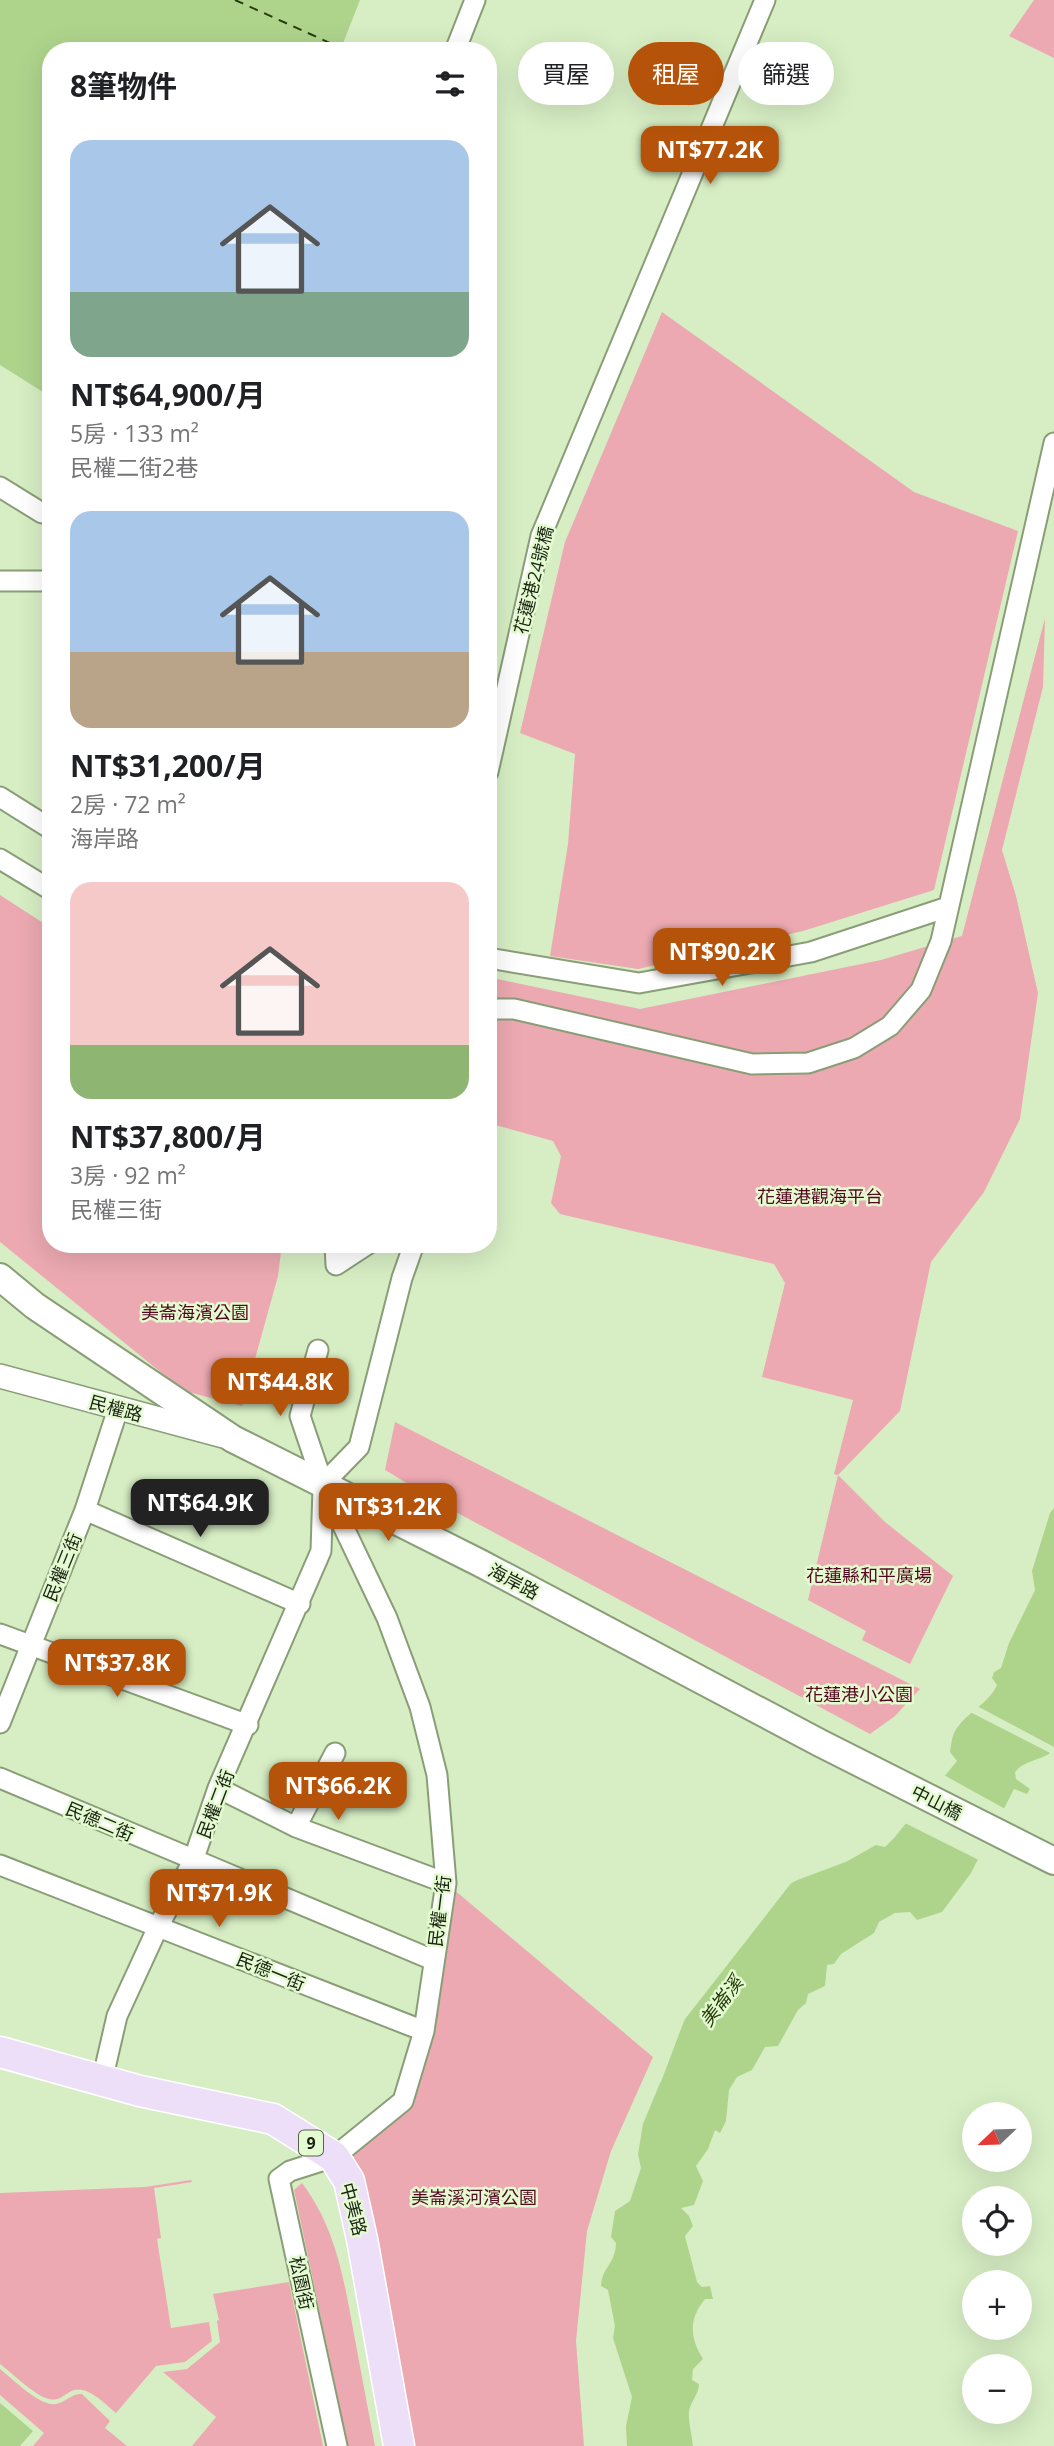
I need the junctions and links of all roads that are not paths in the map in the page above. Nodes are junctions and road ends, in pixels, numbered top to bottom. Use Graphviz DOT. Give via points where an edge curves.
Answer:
graph roads {
  1 [pos="475,0"];
  2 [pos="765,0"];
  3 [pos="459,42"];
  4 [pos="1054,443"];
  5 [pos="0,487"];
  6 [pos="42,513"];
  7 [pos="0,580"];
  8 [pos="42,581"];
  9 [pos="497,732"];
  10 [pos="0,797"];
  11 [pos="42,823"];
  12 [pos="0,859"];
  13 [pos="42,885"];
  14 [pos="948,906"];
  15 [pos="497,959"];
  16 [pos="497,1009"];
  17 [pos="335,1253"];
  18 [pos="357,1253"];
  19 [pos="411,1253"];
  20 [pos="0,1277"];
  21 [pos="318,1350"];
  22 [pos="0,1376"];
  23 [pos="118,1409"];
  24 [pos="233,1439"];
  25 [pos="323,1484"];
  26 [pos="85,1510"];
  27 [pos="300,1604"];
  28 [pos="0,1634"];
  29 [pos="31,1646"];
  30 [pos="0,1723"];
  31 [pos="247,1725"];
  32 [pos="820,1743"];
  33 [pos="335,1753"];
  34 [pos="0,1778"];
  35 [pos="218,1788"];
  36 [pos="296,1827"];
  37 [pos="194,1861"];
  38 [pos="1054,1861"];
  39 [pos="0,1866"];
  40 [pos="446,1883"];
  41 [pos="158,1927"];
  42 [pos="433,1960"];
  43 [pos="424,2031"];
  44 [pos="0,2052"];
  45 [pos="102,2081"];
  46 [pos="334,2157"];
  47 [pos="337,2446"];
  48 [pos="399,2446"];
  1 -- 3 [label="street"];
  2 -- 9 [label="street, 花蓮港24號橋" via="541,537"];
  4 -- 14 [label="street"];
  5 -- 6 [label="street"];
  7 -- 8 [label="street"];
  10 -- 11 [label="street"];
  12 -- 13 [label="street"];
  14 -- 15 [label="street" via="811,952 639,983"];
  14 -- 16 [label="street" via="942,941 921,990 890,1026 854,1048 808,1063 752,1065 514,1009"];
  17 -- 18 [label="street" via="334,1273"];
  19 -- 25 [label="street" via="359,1447"];
  20 -- 24 [label="main road, 海岸路" via="35,1306"];
  21 -- 25 [label="street" via="300,1416"];
  22 -- 23 [label="street, 民權路"];
  23 -- 24 [label="street, 民權路"];
  23 -- 26 [label="street, 民權三街"];
  24 -- 25 [label="main road, 海岸路"];
  25 -- 27 [label="street, 民權二街" via="321,1551"];
  25 -- 32 [label="main road, 海岸路"];
  25 -- 40 [label="street, 民權一街" via="387,1618 420,1707 437,1775"];
  26 -- 27 [label="street"];
  26 -- 29 [label="street, 民權三街"];
  27 -- 31 [label="street, 民權二街"];
  28 -- 29 [label="street"];
  29 -- 30 [label="street, 民權三街"];
  29 -- 31 [label="street"];
  31 -- 35 [label="street, 民權二街"];
  32 -- 38 [label="main road, 中山橋"];
  33 -- 36 [label="street"];
  34 -- 37 [label="street, 民德二街"];
  35 -- 36 [label="street"];
  35 -- 37 [label="street, 民權二街"];
  36 -- 40 [label="street"];
  37 -- 41 [label="street, 民權二街"];
  37 -- 42 [label="street, 民德二街"];
  39 -- 41 [label="street, 民德一街"];
  40 -- 42 [label="street, 民權一街"];
  41 -- 43 [label="street, 民德一街"];
  41 -- 45 [label="street, 民權二街" via="117,2016"];
  42 -- 43 [label="street, 民權一街"];
  43 -- 46 [label="street, 民權一街" via="403,2101"];
  44 -- 45 [label="main road, 中美路 / 9"];
  45 -- 46 [label="main road, 中美路 / 9" via="273,2119"];
  46 -- 47 [label="street, 松園街" via="279,2179"];
  46 -- 48 [label="main road, 中美路 / 9" via="349,2181 360,2227"];
}
